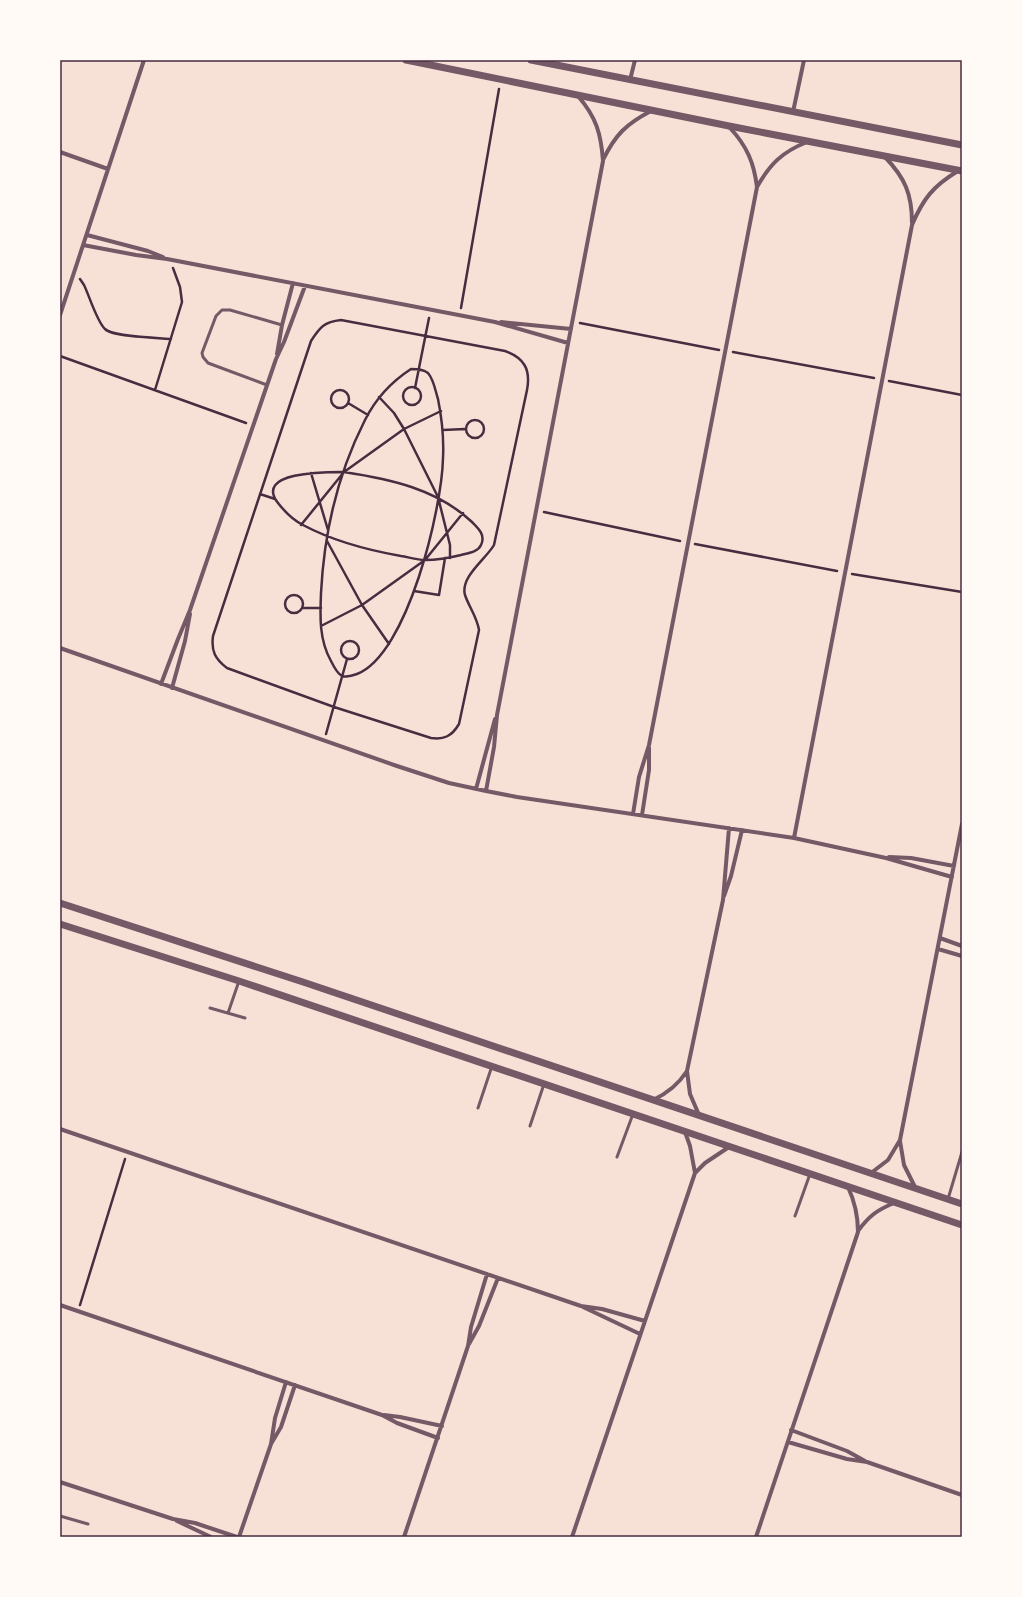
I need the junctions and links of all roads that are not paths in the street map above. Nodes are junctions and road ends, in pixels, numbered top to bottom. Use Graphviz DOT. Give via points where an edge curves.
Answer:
graph roads {
  1 [pos="144,60"];
  2 [pos="406,60"];
  3 [pos="531,60"];
  4 [pos="635,60"];
  5 [pos="804,60"];
  6 [pos="630,80"];
  7 [pos="577,96"];
  8 [pos="652,110"];
  9 [pos="793,112"];
  10 [pos="729,126"];
  11 [pos="809,141"];
  12 [pos="962,145"];
  13 [pos="60,152"];
  14 [pos="884,157"];
  15 [pos="603,161"];
  16 [pos="108,169"];
  17 [pos="961,171"];
  18 [pos="757,187"];
  19 [pos="912,225"];
  20 [pos="87,235"];
  21 [pos="83,245"];
  22 [pos="169,259"];
  23 [pos="293,283"];
  24 [pos="305,286"];
  25 [pos="61,309"];
  26 [pos="60,315"];
  27 [pos="495,322"];
  28 [pos="282,325"];
  29 [pos="571,329"];
  30 [pos="568,343"];
  31 [pos="276,359"];
  32 [pos="267,385"];
  33 [pos="190,610"];
  34 [pos="60,648"];
  35 [pos="161,684"];
  36 [pos="172,688"];
  37 [pos="496,715"];
  38 [pos="649,745"];
  39 [pos="476,789"];
  40 [pos="486,792"];
  41 [pos="633,814"];
  42 [pos="642,815"];
  43 [pos="962,824"];
  44 [pos="730,828"];
  45 [pos="742,830"];
  46 [pos="794,838"];
  47 [pos="886,858"];
  48 [pos="954,866"];
  49 [pos="952,877"];
  50 [pos="723,900"];
  51 [pos="60,903"];
  52 [pos="60,924"];
  53 [pos="940,938"];
  54 [pos="962,946"];
  55 [pos="938,949"];
  56 [pos="962,956"];
  57 [pos="239,981"];
  58 [pos="210,1008"];
  59 [pos="228,1013"];
  60 [pos="245,1018"];
  61 [pos="492,1066"];
  62 [pos="687,1071"];
  63 [pos="544,1084"];
  64 [pos="652,1100"];
  65 [pos="478,1108"];
  66 [pos="633,1114"];
  67 [pos="699,1116"];
  68 [pos="530,1126"];
  69 [pos="60,1129"];
  70 [pos="685,1132"];
  71 [pos="900,1140"];
  72 [pos="729,1147"];
  73 [pos="962,1152"];
  74 [pos="617,1157"];
  75 [pos="695,1173"];
  76 [pos="871,1173"];
  77 [pos="810,1174"];
  78 [pos="848,1187"];
  79 [pos="915,1188"];
  80 [pos="948,1199"];
  81 [pos="896,1203"];
  82 [pos="962,1204"];
  83 [pos="795,1216"];
  84 [pos="962,1225"];
  85 [pos="858,1232"];
  86 [pos="487,1274"];
  87 [pos="498,1278"];
  88 [pos="60,1305"];
  89 [pos="581,1306"];
  90 [pos="645,1321"];
  91 [pos="640,1334"];
  92 [pos="468,1346"];
  93 [pos="286,1382"];
  94 [pos="295,1385"];
  95 [pos="382,1415"];
  96 [pos="442,1426"];
  97 [pos="791,1430"];
  98 [pos="438,1438"];
  99 [pos="788,1442"];
  100 [pos="271,1444"];
  101 [pos="867,1462"];
  102 [pos="60,1482"];
  103 [pos="962,1495"];
  104 [pos="60,1516"];
  105 [pos="173,1519"];
  106 [pos="88,1524"];
  107 [pos="211,1537"];
  108 [pos="238,1537"];
  109 [pos="404,1537"];
  110 [pos="572,1537"];
  111 [pos="756,1537"];
  1 -- 16 [label="street"];
  2 -- 7 [label="street"];
  3 -- 6 [label="street"];
  4 -- 6 [label="street"];
  5 -- 9 [label="street"];
  6 -- 9 [label="street"];
  7 -- 8 [label="street"];
  7 -- 15 [label="street" via="589,109 597,126 602,143"];
  8 -- 10 [label="street"];
  8 -- 15 [label="street" via="635,119 621,131 610,145"];
  9 -- 12 [label="street"];
  10 -- 11 [label="street"];
  10 -- 18 [label="street" via="749,154 755,170"];
  11 -- 14 [label="street"];
  11 -- 18 [label="street" via="778,158"];
  13 -- 16 [label="street"];
  14 -- 17 [label="street"];
  14 -- 19 [label="street" via="898,171 907,187 912,206"];
  15 -- 29 [label="street"];
  16 -- 20 [label="street"];
  17 -- 19 [label="street" via="943,180 930,192"];
  18 -- 38 [label="street"];
  19 -- 46 [label="street"];
  20 -- 21 [label="street"];
  20 -- 22 [label="street"];
  21 -- 22 [label="street"];
  21 -- 25 [label="street"];
  22 -- 23 [label="street"];
  23 -- 24 [label="street"];
  23 -- 28 [label="street"];
  24 -- 27 [label="street"];
  24 -- 31 [label="street"];
  25 -- 26 [label="street"];
  27 -- 29 [label="street"];
  27 -- 30 [label="street"];
  28 -- 31 [label="street"];
  28 -- 32 [label="lane" via="222,310 216,316 202,353 208,363"];
  29 -- 30 [label="street"];
  30 -- 37 [label="street"];
  31 -- 32 [label="street"];
  32 -- 33 [label="street"];
  33 -- 35 [label="street"];
  33 -- 36 [label="street" via="185,641"];
  34 -- 35 [label="street"];
  35 -- 36 [label="street"];
  36 -- 39 [label="street" via="423,775"];
  37 -- 39 [label="street"];
  37 -- 40 [label="street" via="494,746"];
  38 -- 41 [label="street" via="639,777"];
  38 -- 42 [label="street" via="649,770"];
  39 -- 40 [label="street"];
  40 -- 41 [label="street"];
  41 -- 42 [label="street"];
  42 -- 44 [label="street"];
  43 -- 48 [label="street"];
  44 -- 45 [label="street"];
  44 -- 50 [label="street"];
  45 -- 46 [label="street"];
  45 -- 50 [label="street"];
  46 -- 47 [label="street"];
  47 -- 48 [label="street" via="911,858"];
  47 -- 49 [label="street"];
  48 -- 49 [label="street"];
  49 -- 53 [label="street"];
  50 -- 62 [label="street"];
  51 -- 64 [label="street"];
  52 -- 57 [label="street"];
  53 -- 54 [label="street"];
  53 -- 55 [label="street"];
  55 -- 56 [label="street"];
  55 -- 71 [label="street"];
  57 -- 59 [label="lane"];
  57 -- 61 [label="street"];
  58 -- 59 [label="lane"];
  59 -- 60 [label="lane"];
  61 -- 63 [label="street"];
  61 -- 65 [label="lane"];
  62 -- 64 [label="street" via="672,1089"];
  62 -- 67 [label="street" via="690,1094"];
  63 -- 66 [label="street"];
  63 -- 68 [label="lane"];
  64 -- 67 [label="street"];
  66 -- 70 [label="street"];
  66 -- 74 [label="lane"];
  67 -- 76 [label="street"];
  69 -- 86 [label="street"];
  70 -- 72 [label="street"];
  70 -- 75 [label="street"];
  71 -- 76 [label="street" via="888,1160"];
  71 -- 79 [label="street" via="904,1165"];
  72 -- 75 [label="street"];
  72 -- 77 [label="street"];
  73 -- 80 [label="lane"];
  75 -- 90 [label="street"];
  76 -- 79 [label="street"];
  77 -- 78 [label="street"];
  77 -- 83 [label="lane"];
  78 -- 81 [label="street"];
  78 -- 85 [label="street" via="855,1201"];
  79 -- 80 [label="street"];
  80 -- 82 [label="street"];
  81 -- 84 [label="street"];
  81 -- 85 [label="street" via="868,1218"];
  85 -- 97 [label="street"];
  86 -- 87 [label="street"];
  86 -- 92 [label="street"];
  87 -- 89 [label="street"];
  87 -- 92 [label="street"];
  88 -- 93 [label="street"];
  89 -- 90 [label="street"];
  89 -- 91 [label="street"];
  90 -- 91 [label="street"];
  91 -- 110 [label="street"];
  92 -- 96 [label="street"];
  93 -- 94 [label="street"];
  93 -- 100 [label="street"];
  94 -- 95 [label="street"];
  94 -- 100 [label="street" via="281,1427"];
  95 -- 96 [label="street"];
  95 -- 98 [label="street"];
  96 -- 98 [label="street"];
  97 -- 99 [label="street"];
  97 -- 101 [label="street" via="847,1451"];
  98 -- 109 [label="street"];
  99 -- 101 [label="street" via="847,1459"];
  99 -- 111 [label="street"];
  100 -- 108 [label="street"];
  101 -- 103 [label="street"];
  102 -- 105 [label="street"];
  104 -- 106 [label="lane"];
  105 -- 107 [label="street"];
  105 -- 108 [label="street"];
}
